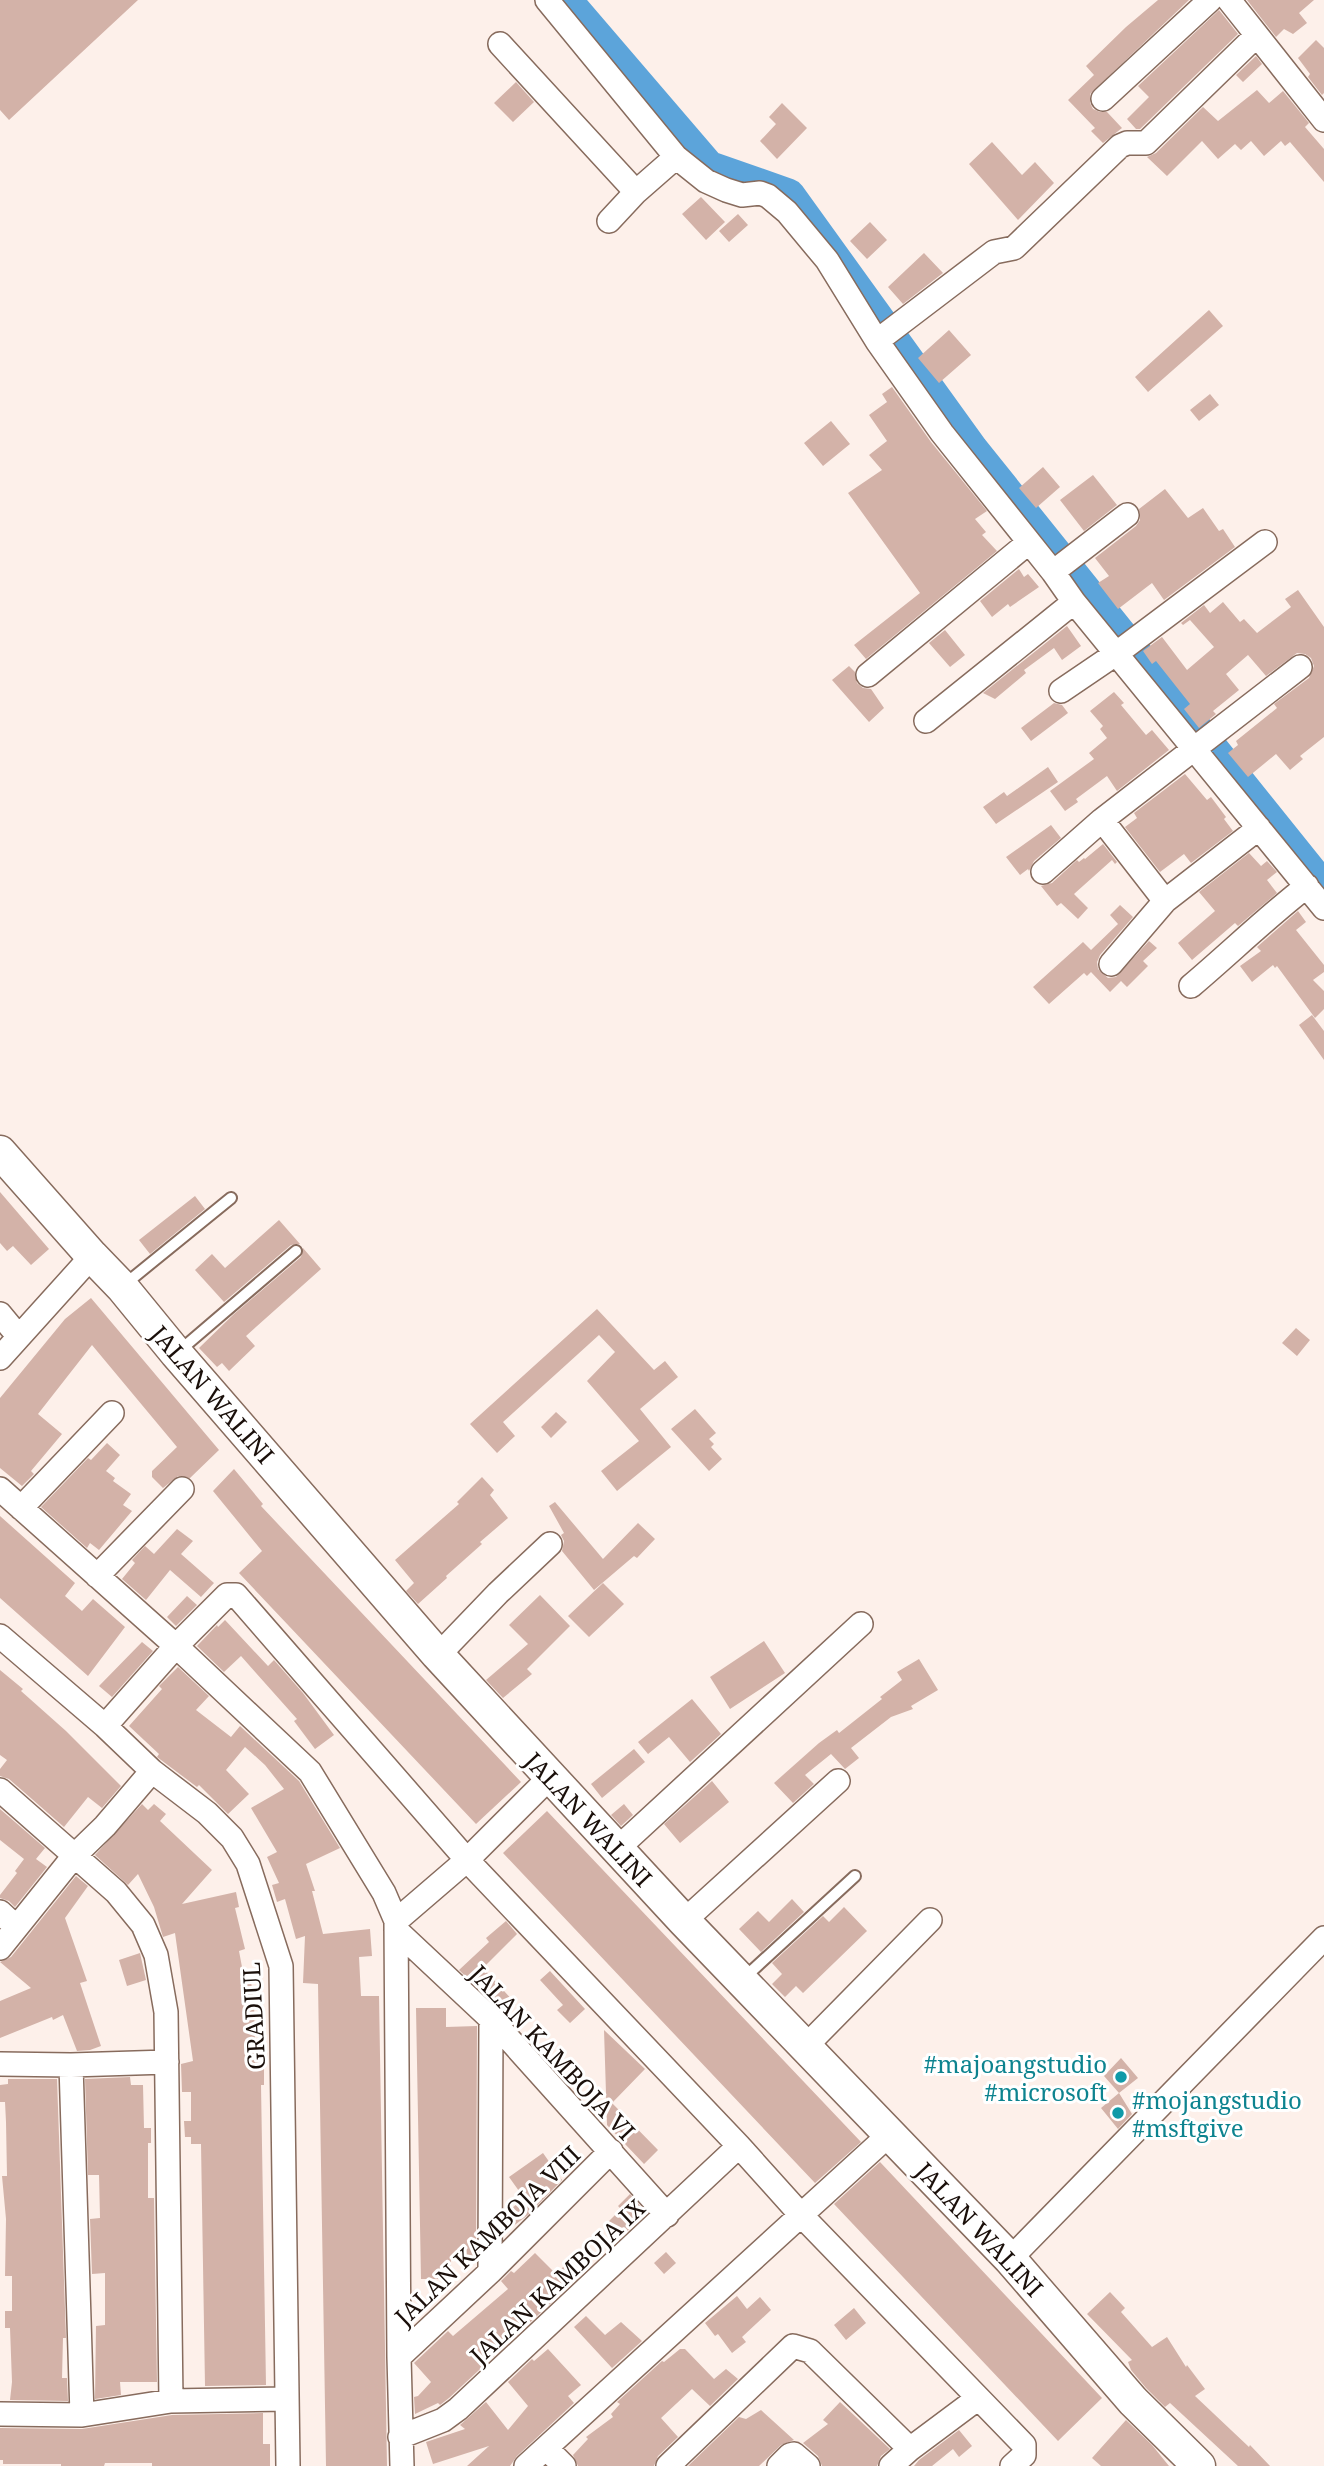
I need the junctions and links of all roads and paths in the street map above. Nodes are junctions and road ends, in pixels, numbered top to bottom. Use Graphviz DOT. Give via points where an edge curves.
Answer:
graph roads {
  1 [pos="547,0"];
  2 [pos="1210,0"];
  3 [pos="1229,0"];
  4 [pos="1256,36"];
  5 [pos="499,44"];
  6 [pos="1103,99"];
  7 [pos="1324,120"];
  8 [pos="676,157"];
  9 [pos="636,192"];
  10 [pos="610,221"];
  11 [pos="881,339"];
  12 [pos="1128,515"];
  13 [pos="1265,542"];
  14 [pos="1028,543"];
  15 [pos="1059,567"];
  16 [pos="1073,602"];
  17 [pos="1125,648"];
  18 [pos="1300,667"];
  19 [pos="868,675"];
  20 [pos="1061,691"];
  21 [pos="926,720"];
  22 [pos="1199,744"];
  23 [pos="1102,820"];
  24 [pos="1259,828"];
  25 [pos="1043,872"];
  26 [pos="1307,886"];
  27 [pos="1165,901"];
  28 [pos="1324,907"];
  29 [pos="1111,964"];
  30 [pos="1191,986"];
  31 [pos="0,1152"];
  32 [pos="231,1199"];
  33 [pos="296,1251"];
  34 [pos="92,1256"];
  35 [pos="122,1287"];
  36 [pos="0,1314"];
  37 [pos="19,1337"];
  38 [pos="176,1353"];
  39 [pos="0,1358"];
  40 [pos="112,1413"];
  41 [pos="0,1489"];
  42 [pos="182,1489"];
  43 [pos="21,1508"];
  44 [pos="550,1544"];
  45 [pos="97,1576"];
  46 [pos="861,1624"];
  47 [pos="0,1636"];
  48 [pos="176,1646"];
  49 [pos="437,1654"];
  50 [pos="105,1726"];
  51 [pos="152,1771"];
  52 [pos="550,1777"];
  53 [pos="838,1781"];
  54 [pos="0,1790"];
  55 [pos="617,1849"];
  56 [pos="74,1856"];
  57 [pos="467,1860"];
  58 [pos="855,1876"];
  59 [pos="8,1919"];
  60 [pos="930,1920"];
  61 [pos="684,1921"];
  62 [pos="396,1925"];
  63 [pos="1324,1938"];
  64 [pos="0,1948"];
  65 [pos="742,1980"];
  66 [pos="491,2019"];
  67 [pos="806,2046"];
  68 [pos="167,2062"];
  69 [pos="0,2064"];
  70 [pos="71,2065"];
  71 [pos="891,2133"];
  72 [pos="739,2146"];
  73 [pos="611,2151"];
  74 [pos="667,2215"];
  75 [pos="801,2215"];
  76 [pos="1010,2259"];
  77 [pos="490,2272"];
  78 [pos="399,2357"];
  79 [pos="287,2399"];
  80 [pos="978,2399"];
  81 [pos="171,2401"];
  82 [pos="0,2414"];
  83 [pos="82,2415"];
  84 [pos="400,2437"];
  85 [pos="546,2448"];
  86 [pos="910,2449"];
  87 [pos="288,2466"];
  88 [pos="402,2466"];
  89 [pos="526,2466"];
  90 [pos="564,2466"];
  91 [pos="668,2466"];
  92 [pos="779,2466"];
  93 [pos="808,2466"];
  94 [pos="891,2466"];
  95 [pos="1012,2466"];
  96 [pos="1199,2466"];
  1 -- 8 [label="street"];
  2 -- 6 [label="street"];
  3 -- 4 [label="street"];
  4 -- 7 [label="street"];
  4 -- 11 [label="street" via="1151,139 1120,146 1014,248 994,252"];
  5 -- 9 [label="street"];
  8 -- 9 [label="street"];
  8 -- 11 [label="street" via="706,181 726,190 742,195 760,193 778,202 827,260"];
  9 -- 10 [label="street"];
  11 -- 14 [label="street" via="942,433"];
  12 -- 15 [label="street"];
  13 -- 17 [label="street"];
  14 -- 15 [label="street"];
  14 -- 19 [label="street"];
  15 -- 16 [label="street"];
  16 -- 17 [label="street"];
  16 -- 21 [label="street"];
  17 -- 20 [label="street"];
  17 -- 22 [label="street"];
  18 -- 22 [label="street"];
  22 -- 23 [label="street"];
  22 -- 24 [label="street"];
  23 -- 25 [label="street"];
  23 -- 27 [label="street"];
  24 -- 26 [label="street"];
  24 -- 27 [label="street"];
  26 -- 28 [label="street"];
  26 -- 30 [label="street"];
  27 -- 29 [label="street"];
  31 -- 34 [label="street, JALAN WALINI"];
  32 -- 35 [label="lane"];
  33 -- 38 [label="lane"];
  34 -- 35 [label="street, JALAN WALINI"];
  34 -- 37 [label="street"];
  35 -- 38 [label="street, JALAN WALINI"];
  36 -- 37 [label="street"];
  37 -- 39 [label="street"];
  38 -- 49 [label="street, JALAN WALINI"];
  40 -- 43 [label="street"];
  41 -- 43 [label="street"];
  42 -- 45 [label="street"];
  43 -- 45 [label="street"];
  44 -- 49 [label="street"];
  45 -- 48 [label="street"];
  46 -- 55 [label="street"];
  47 -- 50 [label="street, GRADIUL"];
  48 -- 50 [label="street"];
  48 -- 57 [label="street" via="228,1595 236,1595"];
  48 -- 62 [label="street" via="310,1772 384,1893"];
  49 -- 52 [label="street, JALAN WALINI"];
  50 -- 51 [label="street, GRADIUL"];
  51 -- 56 [label="street"];
  51 -- 79 [label="street, GRADIUL" via="207,1812 232,1838 248,1864 281,1966"];
  52 -- 55 [label="street, JALAN WALINI"];
  52 -- 57 [label="street"];
  53 -- 61 [label="street"];
  54 -- 56 [label="street"];
  55 -- 61 [label="street, JALAN WALINI"];
  56 -- 59 [label="street"];
  56 -- 68 [label="street" via="116,1892 143,1925 156,1955 166,2012"];
  57 -- 62 [label="street"];
  57 -- 72 [label="street"];
  58 -- 65 [label="lane"];
  59 -- 64 [label="street"];
  60 -- 67 [label="street"];
  61 -- 65 [label="street, JALAN WALINI"];
  62 -- 66 [label="street, JALAN KAMBOJA VI"];
  62 -- 78 [label="street"];
  63 -- 76 [label="street"];
  65 -- 67 [label="street, JALAN WALINI"];
  66 -- 73 [label="street, JALAN KAMBOJA VI"];
  66 -- 77 [label="street"];
  67 -- 71 [label="street, JALAN WALINI"];
  68 -- 70 [label="street"];
  68 -- 81 [label="street"];
  69 -- 70 [label="street"];
  70 -- 83 [label="street"];
  71 -- 75 [label="street"];
  71 -- 76 [label="street, JALAN WALINI"];
  72 -- 74 [label="street, JALAN KAMBOJA IX"];
  72 -- 75 [label="street"];
  73 -- 74 [label="street, JALAN KAMBOJA VI"];
  73 -- 77 [label="street, JALAN KAMBOJA VIII"];
  74 -- 84 [label="street, JALAN KAMBOJA IX" via="458,2409"];
  75 -- 80 [label="street"];
  75 -- 85 [label="street"];
  76 -- 96 [label="street, JALAN WALINI" via="1133,2401"];
  77 -- 78 [label="street, JALAN KAMBOJA VIII"];
  78 -- 84 [label="street"];
  79 -- 81 [label="street"];
  79 -- 87 [label="street, GRADIUL"];
  80 -- 86 [label="street"];
  80 -- 95 [label="street" via="1024,2445 1024,2455"];
  81 -- 83 [label="street"];
  82 -- 83 [label="street"];
  84 -- 88 [label="street"];
  85 -- 89 [label="street"];
  85 -- 90 [label="street"];
  86 -- 91 [label="street" via="810,2351 793,2346"];
  86 -- 94 [label="street"];
  92 -- 93 [label="street" via="794,2454"];
}
